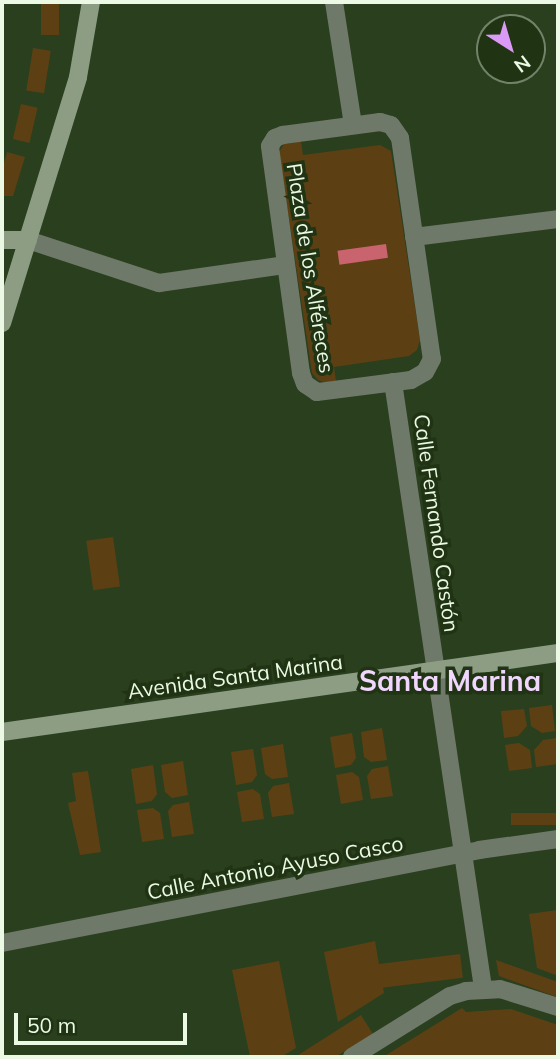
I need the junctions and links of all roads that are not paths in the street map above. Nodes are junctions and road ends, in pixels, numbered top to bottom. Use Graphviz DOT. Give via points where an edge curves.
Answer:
graph roads {
  1 [pos="91,2"];
  2 [pos="334,2"];
  3 [pos="353,125"];
  4 [pos="558,219"];
  5 [pos="414,237"];
  6 [pos="2,240"];
  7 [pos="28,240"];
  8 [pos="286,265"];
  9 [pos="2,323"];
  10 [pos="393,382"];
  11 [pos="558,653"];
  12 [pos="436,671"];
  13 [pos="2,732"];
  14 [pos="558,839"];
  15 [pos="463,853"];
  16 [pos="2,943"];
  17 [pos="483,988"];
  18 [pos="558,1007"];
  19 [pos="352,1057"];
  1 -- 7 [label="street" via="78,77"];
  2 -- 3 [label="street"];
  3 -- 5 [label="street, Plaza de los Alféreces" via="383,122 398,134"];
  3 -- 8 [label="street, Plaza de los Alféreces" via="283,135 271,143"];
  4 -- 5 [label="street"];
  5 -- 10 [label="street, Plaza de los Alféreces" via="432,359 418,377"];
  6 -- 7 [label="street"];
  7 -- 8 [label="street" via="159,283"];
  7 -- 9 [label="street"];
  8 -- 10 [label="street, Plaza de los Alféreces" via="301,373 308,388 320,392"];
  10 -- 12 [label="street, Calle Fernando Castón"];
  11 -- 12 [label="street, Avenida Santa Marina"];
  12 -- 13 [label="street, Avenida Santa Marina"];
  12 -- 15 [label="street, Calle Fernando Castón"];
  14 -- 15 [label="street, Calle Antonio Ayuso Casco"];
  15 -- 16 [label="street, Calle Antonio Ayuso Casco"];
  15 -- 17 [label="street, Calle Fernando Castón"];
  17 -- 18 [label="street" via="517,993"];
  17 -- 19 [label="street" via="450,996"];
}
